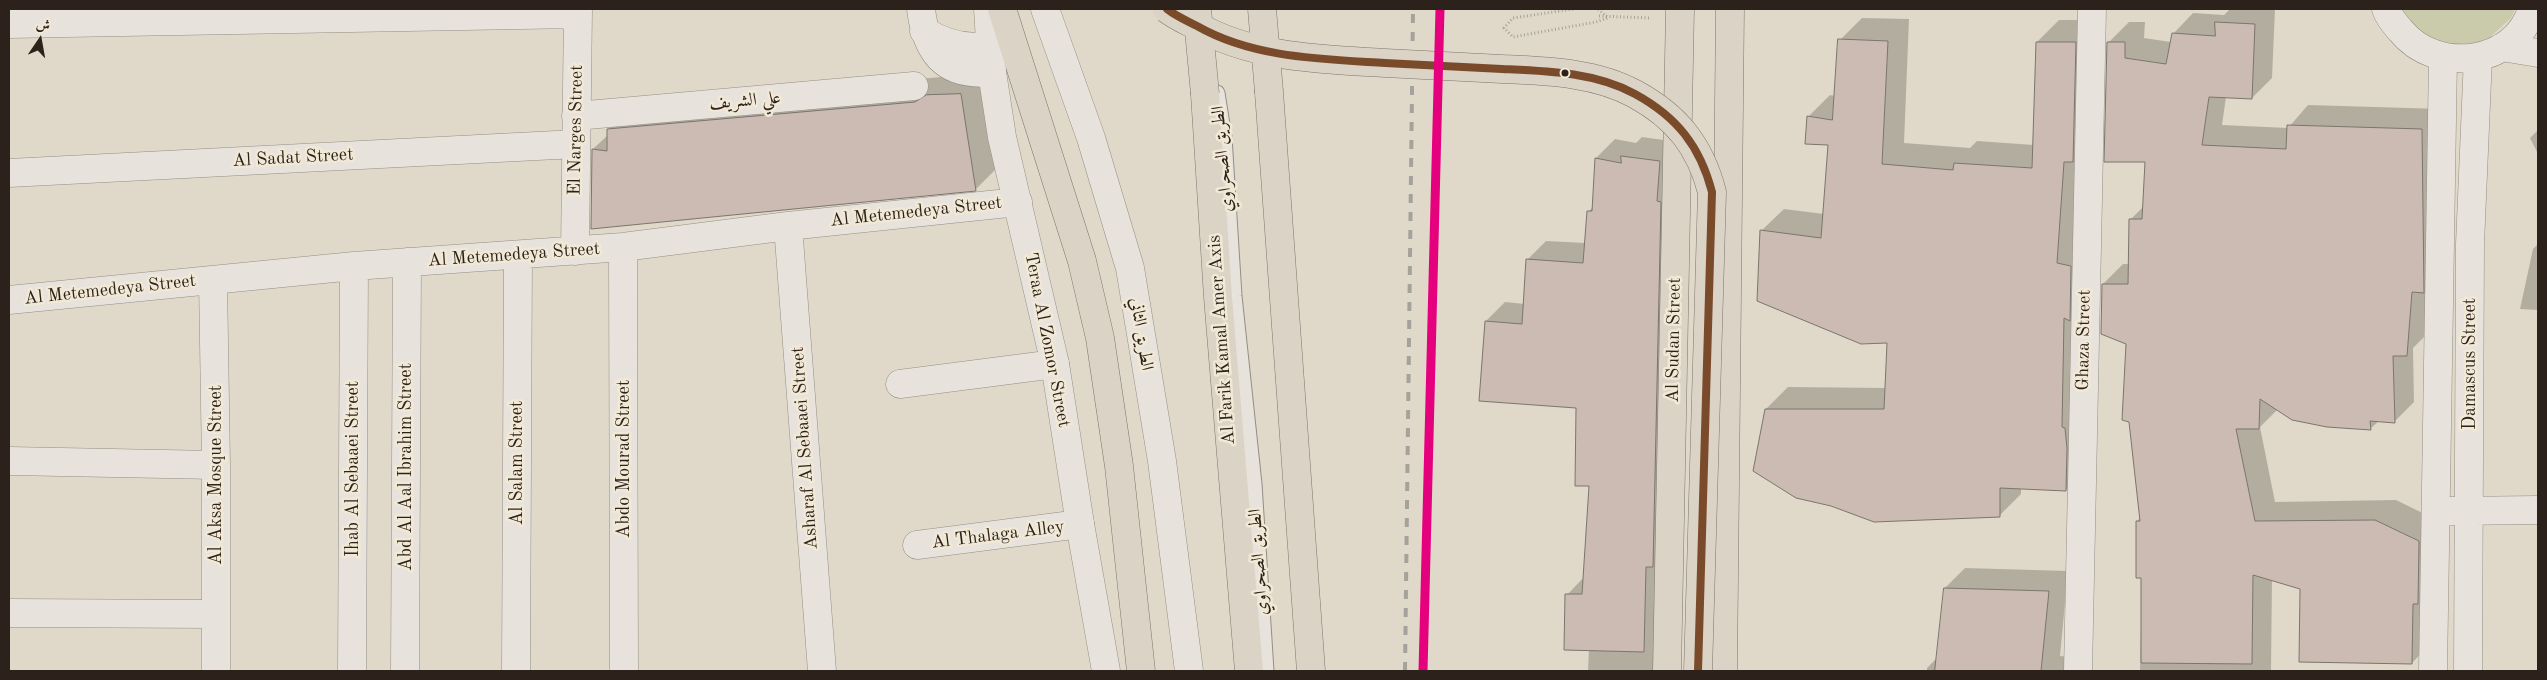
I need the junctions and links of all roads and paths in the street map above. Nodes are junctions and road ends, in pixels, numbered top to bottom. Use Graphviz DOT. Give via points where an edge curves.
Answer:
graph roads {
  1 [pos="988,9"];
  2 [pos="1002,9"];
  3 [pos="1045,9"];
  4 [pos="1167,9"];
  5 [pos="1192,9"];
  6 [pos="1197,9"];
  7 [pos="1262,9"];
  8 [pos="1573,9"];
  9 [pos="1598,9"];
  10 [pos="1730,9"];
  11 [pos="2092,9"];
  12 [pos="2386,9"];
  13 [pos="2532,9"];
  14 [pos="578,12"];
  15 [pos="1680,13"];
  16 [pos="1599,16"];
  17 [pos="1608,18"];
  18 [pos="923,20"];
  19 [pos="9,24"];
  20 [pos="990,45"];
  21 [pos="2490,52"];
  22 [pos="2538,53"];
  23 [pos="2443,58"];
  24 [pos="992,72"];
  25 [pos="914,86"];
  26 [pos="576,116"];
  27 [pos="576,144"];
  28 [pos="9,173"];
  29 [pos="1018,202"];
  30 [pos="788,226"];
  31 [pos="623,248"];
  32 [pos="575,251"];
  33 [pos="518,255"];
  34 [pos="407,262"];
  35 [pos="354,266"];
  36 [pos="213,280"];
  37 [pos="9,300"];
  38 [pos="1056,364"];
  39 [pos="900,384"];
  40 [pos="9,461"];
  41 [pos="216,465"];
  42 [pos="2538,510"];
  43 [pos="2436,511"];
  44 [pos="2470,511"];
  45 [pos="1080,524"];
  46 [pos="917,545"];
  47 [pos="9,613"];
  48 [pos="216,614"];
  49 [pos="216,671"];
  50 [pos="352,671"];
  51 [pos="405,671"];
  52 [pos="516,671"];
  53 [pos="624,671"];
  54 [pos="822,671"];
  55 [pos="1106,671"];
  56 [pos="1141,671"];
  57 [pos="1189,671"];
  58 [pos="1249,671"];
  59 [pos="1266,671"];
  60 [pos="1312,671"];
  61 [pos="1667,671"];
  62 [pos="1698,671"];
  63 [pos="1723,671"];
  64 [pos="2078,671"];
  65 [pos="2433,671"];
  66 [pos="2468,671"];
  1 -- 20 [label="street, Teraa Al Zomor Street"];
  2 -- 56 [label="main road" via="1082,261 1100,338 1116,446"];
  3 -- 57 [label="street, الطريق الثاني" via="1091,138 1130,268 1162,462"];
  4 -- 62 [label="main road, bridge" via="1210,34 1247,47 1292,55 1553,71 1597,80 1634,94 1664,114 1688,136 1705,166 1712,192"];
  5 -- 59 [label="lane, الطريق الصحراوي" via="1217,94 1224,137 1234,296 1254,484"];
  6 -- 58 [label="main road, Al Farik Kamal Amer Axis, bridge"];
  7 -- 60 [label="main road, bridge"];
  8 -- 17 [label="path" via="1513,18 1504,28 1513,37"];
  9 -- 17 [label="path"];
  10 -- 63 [label="main road"];
  11 -- 64 [label="street, Ghaza Street"];
  12 -- 23 [label="street" via="2411,43"];
  13 -- 21 [label="street" via="2519,32"];
  14 -- 19 [label="street"];
  14 -- 26 [label="street, El Narges Street"];
  15 -- 17 [label="path"];
  15 -- 61 [label="main road, Al Sudan Street"];
  16 -- 17 [label="path"];
  18 -- 20 [label="street" via="941,41 960,46"];
  18 -- 24 [label="street" via="938,56 963,71"];
  20 -- 24 [label="street, Teraa Al Zomor Street"];
  21 -- 22 [label="street"];
  21 -- 23 [label="street" via="2460,60"];
  21 -- 44 [label="street, Damascus Street" via="2470,244"];
  23 -- 43 [label="street, Damascus Street"];
  24 -- 29 [label="street, Teraa Al Zomor Street" via="1002,137"];
  25 -- 26 [label="street, علي الشريف"];
  26 -- 27 [label="street, El Narges Street"];
  27 -- 28 [label="street, Al Sadat Street"];
  27 -- 32 [label="street, El Narges Street"];
  29 -- 30 [label="street, Al Metemedeya Street"];
  29 -- 38 [label="street, Teraa Al Zomor Street"];
  30 -- 31 [label="street, Al Metemedeya Street"];
  30 -- 54 [label="street, Asharaf Al Sebaaei Street"];
  31 -- 32 [label="street, Al Metemedeya Street"];
  31 -- 53 [label="street, Abdo Mourad Street"];
  32 -- 33 [label="street, Al Metemedeya Street"];
  33 -- 34 [label="street, Al Metemedeya Street"];
  33 -- 52 [label="street, Al Salam Street"];
  34 -- 35 [label="street, Al Metemedeya Street"];
  34 -- 51 [label="street, Abd Al Aal Ibrahim Street"];
  35 -- 36 [label="street, Al Metemedeya Street"];
  35 -- 50 [label="street, Ihab Al Sebaaei Street"];
  36 -- 37 [label="street, Al Metemedeya Street"];
  36 -- 41 [label="street, Al Aksa Mosque Street"];
  38 -- 39 [label="street"];
  38 -- 45 [label="street, Teraa Al Zomor Street"];
  40 -- 41 [label="street"];
  41 -- 48 [label="street, Al Aksa Mosque Street"];
  42 -- 44 [label="street"];
  43 -- 44 [label="street"];
  43 -- 65 [label="street, Damascus Street"];
  44 -- 66 [label="street, Damascus Street"];
  45 -- 46 [label="street, Al Thalaga Alley"];
  45 -- 55 [label="street, Teraa Al Zomor Street"];
  47 -- 48 [label="street"];
  48 -- 49 [label="street, Al Aksa Mosque Street"];
}
